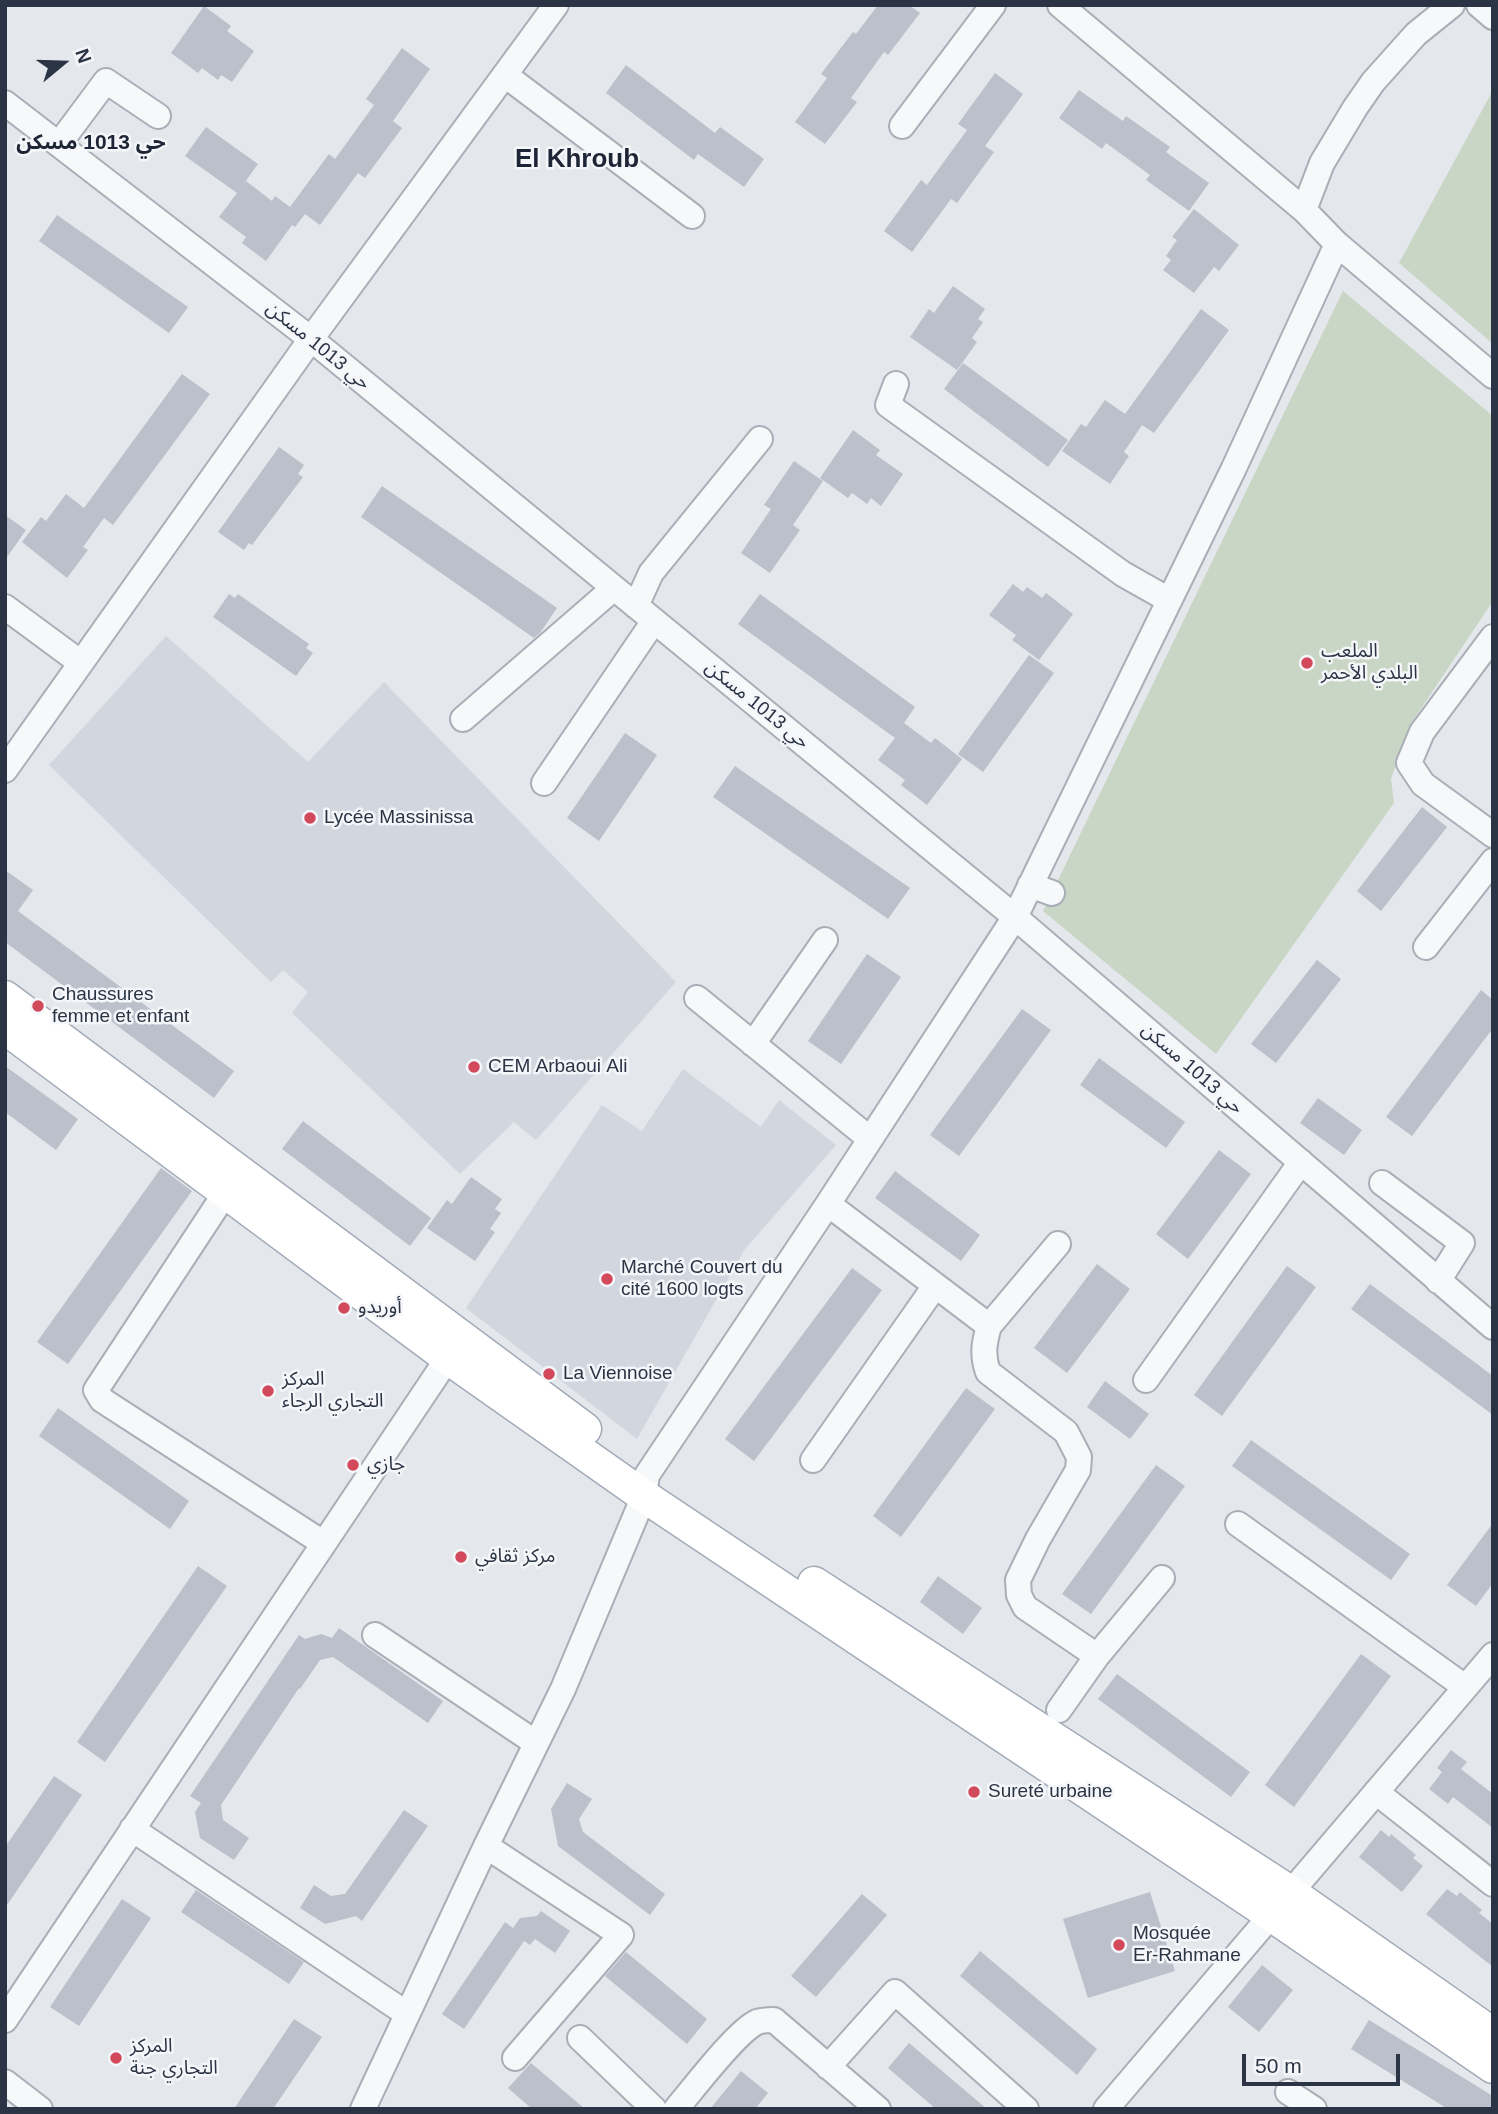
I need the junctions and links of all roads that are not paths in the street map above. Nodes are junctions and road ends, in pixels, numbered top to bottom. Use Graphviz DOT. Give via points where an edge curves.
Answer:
graph roads {
  1 [pos="556,5"];
  2 [pos="993,5"];
  3 [pos="1060,5"];
  4 [pos="1452,5"];
  5 [pos="1479,5"];
  6 [pos="1493,17"];
  7 [pos="505,75"];
  8 [pos="5,103"];
  9 [pos="158,116"];
  10 [pos="902,126"];
  11 [pos="59,145"];
  12 [pos="1304,210"];
  13 [pos="692,216"];
  14 [pos="1337,244"];
  15 [pos="311,339"];
  16 [pos="1493,376"];
  17 [pos="896,384"];
  18 [pos="760,439"];
  19 [pos="614,588"];
  20 [pos="1170,600"];
  21 [pos="5,607"];
  22 [pos="645,613"];
  23 [pos="1493,637"];
  24 [pos="81,663"];
  25 [pos="463,719"];
  26 [pos="5,770"];
  27 [pos="544,783"];
  28 [pos="1493,835"];
  29 [pos="1493,861"];
  30 [pos="1015,917"];
  31 [pos="825,940"];
  32 [pos="1426,947"];
  33 [pos="5,997"];
  34 [pos="697,998"];
  35 [pos="5,1028"];
  36 [pos="754,1044"];
  37 [pos="870,1139"];
  38 [pos="1301,1162"];
  39 [pos="1382,1183"];
  40 [pos="226,1192"];
  41 [pos="828,1204"];
  42 [pos="1058,1244"];
  43 [pos="1438,1281"];
  44 [pos="935,1286"];
  45 [pos="989,1326"];
  46 [pos="1493,1327"];
  47 [pos="455,1348"];
  48 [pos="1146,1380"];
  49 [pos="813,1460"];
  50 [pos="646,1485"];
  51 [pos="1238,1524"];
  52 [pos="323,1543"];
  53 [pos="1162,1578"];
  54 [pos="375,1635"];
  55 [pos="1493,1656"];
  56 [pos="1097,1657"];
  57 [pos="1465,1687"];
  58 [pos="1059,1710"];
  59 [pos="536,1743"];
  60 [pos="1376,1793"];
  61 [pos="132,1829"];
  62 [pos="486,1846"];
  63 [pos="1493,1885"];
  64 [pos="1281,1903"];
  65 [pos="407,2014"];
  66 [pos="5,2020"];
  67 [pos="1493,2034"];
  68 [pos="580,2038"];
  69 [pos="515,2058"];
  70 [pos="828,2067"];
  71 [pos="1493,2067"];
  72 [pos="5,2082"];
  73 [pos="1288,2092"];
  74 [pos="40,2109"];
  75 [pos="363,2109"];
  76 [pos="654,2109"];
  77 [pos="676,2109"];
  78 [pos="878,2109"];
  79 [pos="1026,2109"];
  80 [pos="1106,2109"];
  81 [pos="1314,2109"];
  1 -- 7 [label="street"];
  2 -- 10 [label="street"];
  3 -- 12 [label="street"];
  4 -- 12 [label="street" via="1416,34 1367,91 1322,163"];
  5 -- 6 [label="street"];
  7 -- 13 [label="street"];
  7 -- 15 [label="street"];
  8 -- 11 [label="street, حي 1013 مسكن"];
  9 -- 11 [label="street" via="106,81"];
  11 -- 15 [label="street, حي 1013 مسكن"];
  12 -- 14 [label="street"];
  14 -- 16 [label="street"];
  14 -- 20 [label="street"];
  15 -- 19 [label="street, حي 1013 مسكن"];
  15 -- 24 [label="street"];
  17 -- 20 [label="street" via="888,405 1123,574"];
  18 -- 22 [label="street" via="651,573"];
  19 -- 22 [label="street, حي 1013 مسكن"];
  19 -- 25 [label="street"];
  20 -- 30 [label="street" via="1041,889"];
  21 -- 24 [label="street"];
  22 -- 27 [label="street"];
  22 -- 30 [label="street, حي 1013 مسكن"];
  23 -- 28 [label="street" via="1422,733 1409,763 1423,783"];
  24 -- 26 [label="street"];
  29 -- 32 [label="street"];
  30 -- 37 [label="street"];
  30 -- 38 [label="street, حي 1013 مسكن"];
  31 -- 36 [label="street"];
  33 -- 47 [label="main road"];
  34 -- 36 [label="street"];
  35 -- 40 [label="main road"];
  36 -- 37 [label="street"];
  37 -- 41 [label="street"];
  38 -- 43 [label="street, حي 1013 مسكن"];
  38 -- 48 [label="street"];
  39 -- 43 [label="street" via="1462,1243"];
  40 -- 47 [label="main road"];
  40 -- 52 [label="street" via="96,1390 102,1400"];
  41 -- 44 [label="street"];
  41 -- 50 [label="street"];
  42 -- 45 [label="street"];
  43 -- 46 [label="street, حي 1013 مسكن"];
  44 -- 45 [label="street"];
  44 -- 49 [label="street"];
  45 -- 56 [label="street" via="983,1348 988,1372 1066,1433 1079,1457 1078,1470 1018,1580 1019,1594 1025,1607"];
  47 -- 50 [label="main road"];
  47 -- 52 [label="street"];
  50 -- 59 [label="street" via="563,1689"];
  50 -- 64 [label="main road"];
  51 -- 57 [label="street"];
  52 -- 61 [label="street"];
  53 -- 56 [label="street"];
  54 -- 59 [label="street"];
  55 -- 57 [label="street"];
  56 -- 58 [label="street"];
  57 -- 60 [label="street"];
  59 -- 62 [label="street"];
  60 -- 63 [label="street"];
  60 -- 64 [label="street"];
  61 -- 65 [label="street"];
  61 -- 66 [label="street"];
  62 -- 65 [label="street"];
  62 -- 69 [label="street" via="621,1935"];
  64 -- 67 [label="main road"];
  64 -- 71 [label="main road"];
  64 -- 80 [label="street"];
  65 -- 75 [label="street"];
  68 -- 76 [label="street"];
  70 -- 77 [label="street" via="774,2020 759,2021 741,2034"];
  70 -- 78 [label="street"];
  70 -- 79 [label="street" via="895,1992"];
  72 -- 74 [label="street"];
  73 -- 81 [label="street"];
}
